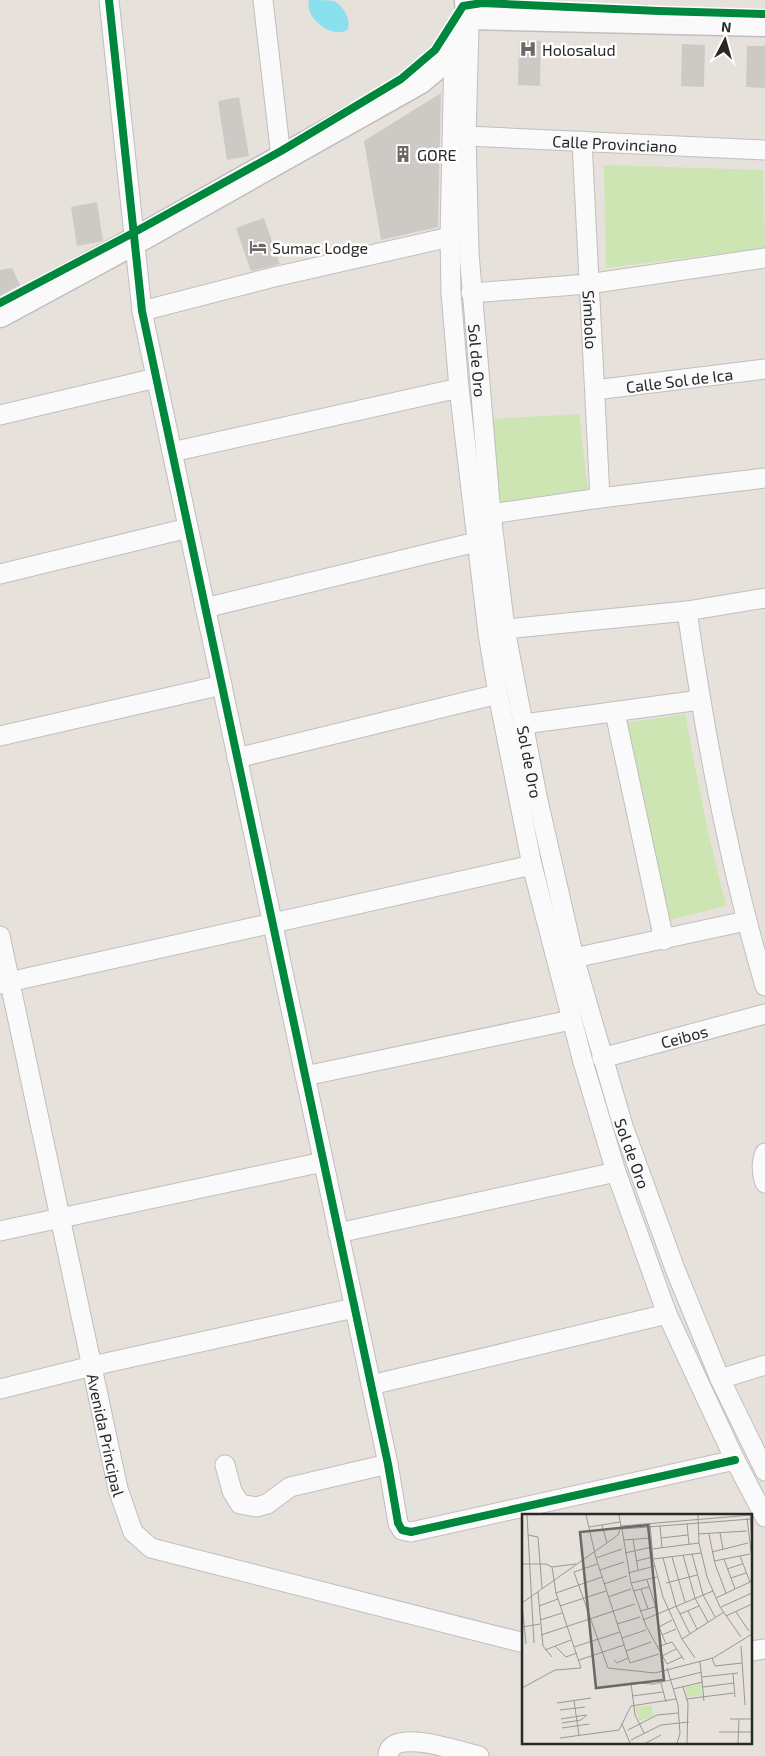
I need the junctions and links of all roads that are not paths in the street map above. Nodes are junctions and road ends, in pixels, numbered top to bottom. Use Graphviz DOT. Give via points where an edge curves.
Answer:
graph roads {
  1 [pos="109,0"];
  2 [pos="263,0"];
  3 [pos="469,8"];
  4 [pos="765,23"];
  5 [pos="454,52"];
  6 [pos="466,136"];
  7 [pos="582,141"];
  8 [pos="764,150"];
  9 [pos="281,158"];
  10 [pos="450,237"];
  11 [pos="134,242"];
  12 [pos="765,258"];
  13 [pos="588,284"];
  14 [pos="471,293"];
  15 [pos="142,311"];
  16 [pos="0,314"];
  17 [pos="765,370"];
  18 [pos="156,378"];
  19 [pos="459,388"];
  20 [pos="595,390"];
  21 [pos="0,415"];
  22 [pos="172,452"];
  23 [pos="765,478"];
  24 [pos="600,498"];
  25 [pos="491,514"];
  26 [pos="188,528"];
  27 [pos="476,542"];
  28 [pos="0,574"];
  29 [pos="765,598"];
  30 [pos="205,608"];
  31 [pos="687,611"];
  32 [pos="505,629"];
  33 [pos="222,685"];
  34 [pos="498,694"];
  35 [pos="700,700"];
  36 [pos="615,713"];
  37 [pos="524,724"];
  38 [pos="0,736"];
  39 [pos="237,758"];
  40 [pos="532,865"];
  41 [pos="746,921"];
  42 [pos="272,923"];
  43 [pos="0,936"];
  44 [pos="664,940"];
  45 [pos="574,958"];
  46 [pos="5,983"];
  47 [pos="765,986"];
  48 [pos="765,1014"];
  49 [pos="571,1020"];
  50 [pos="602,1058"];
  51 [pos="305,1076"];
  52 [pos="765,1152"];
  53 [pos="324,1162"];
  54 [pos="616,1172"];
  55 [pos="765,1183"];
  56 [pos="60,1219"];
  57 [pos="0,1231"];
  58 [pos="338,1233"];
  59 [pos="354,1308"];
  60 [pos="667,1314"];
  61 [pos="765,1365"];
  62 [pos="92,1366"];
  63 [pos="720,1379"];
  64 [pos="371,1384"];
  65 [pos="0,1389"];
  66 [pos="735,1460"];
  67 [pos="388,1464"];
  68 [pos="225,1465"];
  69 [pos="765,1471"];
  70 [pos="765,1517"];
  71 [pos="522,1642"];
  72 [pos="765,1649"];
  73 [pos="752,1652"];
  74 [pos="388,1756"];
  75 [pos="479,1756"];
  1 -- 11 [label="street"];
  2 -- 9 [label="street"];
  3 -- 4 [label="main road"];
  3 -- 5 [label="main road"];
  3 -- 6 [label="street, Sol de Oro"];
  5 -- 9 [label="main road" via="419,81"];
  5 -- 10 [label="street"];
  6 -- 7 [label="street, Calle Provinciano"];
  6 -- 14 [label="street, Sol de Oro"];
  7 -- 8 [label="street, Calle Provinciano"];
  7 -- 13 [label="street, Símbolo"];
  9 -- 11 [label="main road"];
  10 -- 15 [label="street"];
  10 -- 19 [label="street"];
  11 -- 15 [label="street"];
  11 -- 16 [label="main road"];
  12 -- 13 [label="street"];
  13 -- 14 [label="street"];
  13 -- 20 [label="street, Símbolo"];
  14 -- 25 [label="street, Sol de Oro"];
  15 -- 18 [label="street"];
  17 -- 20 [label="street, Calle Sol de Ica"];
  18 -- 21 [label="street"];
  18 -- 22 [label="street"];
  19 -- 22 [label="street"];
  19 -- 27 [label="street"];
  20 -- 24 [label="street, Símbolo"];
  22 -- 26 [label="street"];
  23 -- 24 [label="street"];
  24 -- 25 [label="street"];
  25 -- 32 [label="street, Sol de Oro"];
  26 -- 28 [label="street"];
  26 -- 30 [label="street"];
  27 -- 30 [label="street"];
  27 -- 34 [label="street"];
  29 -- 31 [label="street"];
  30 -- 33 [label="street"];
  31 -- 32 [label="street"];
  31 -- 35 [label="street"];
  32 -- 37 [label="street, Sol de Oro"];
  33 -- 38 [label="street"];
  33 -- 39 [label="street"];
  34 -- 39 [label="street"];
  34 -- 40 [label="street"];
  35 -- 36 [label="street"];
  35 -- 41 [label="street"];
  36 -- 37 [label="street"];
  36 -- 44 [label="street"];
  37 -- 45 [label="street, Sol de Oro"];
  39 -- 42 [label="street"];
  40 -- 42 [label="street"];
  40 -- 49 [label="street"];
  41 -- 44 [label="street"];
  41 -- 47 [label="street"];
  42 -- 46 [label="street"];
  42 -- 51 [label="street"];
  43 -- 46 [label="street, Avenida Principal"];
  44 -- 45 [label="street"];
  45 -- 50 [label="street, Sol de Oro"];
  46 -- 56 [label="street, Avenida Principal"];
  48 -- 50 [label="street, Ceibos"];
  49 -- 51 [label="street"];
  49 -- 54 [label="street"];
  50 -- 63 [label="street, Sol de Oro" via="637,1167"];
  51 -- 53 [label="street"];
  52 -- 55 [label="street" via="761,1164"];
  53 -- 56 [label="street"];
  53 -- 58 [label="street"];
  54 -- 58 [label="street"];
  54 -- 60 [label="street"];
  56 -- 57 [label="street"];
  56 -- 62 [label="street, Avenida Principal"];
  58 -- 59 [label="street"];
  59 -- 62 [label="street"];
  59 -- 64 [label="street"];
  60 -- 64 [label="street"];
  60 -- 66 [label="street"];
  61 -- 63 [label="street"];
  62 -- 65 [label="street"];
  62 -- 71 [label="street, Avenida Principal" via="118,1489 133,1532 151,1548"];
  63 -- 69 [label="street, Sol de Oro"];
  64 -- 67 [label="street"];
  66 -- 67 [label="street" via="411,1532 402,1530 398,1523"];
  66 -- 70 [label="street"];
  67 -- 68 [label="street" via="290,1487 267,1504 256,1506 240,1504 232,1491"];
  72 -- 73 [label="street"];
  74 -- 75 [label="street" via="393,1745 401,1741"];
}
